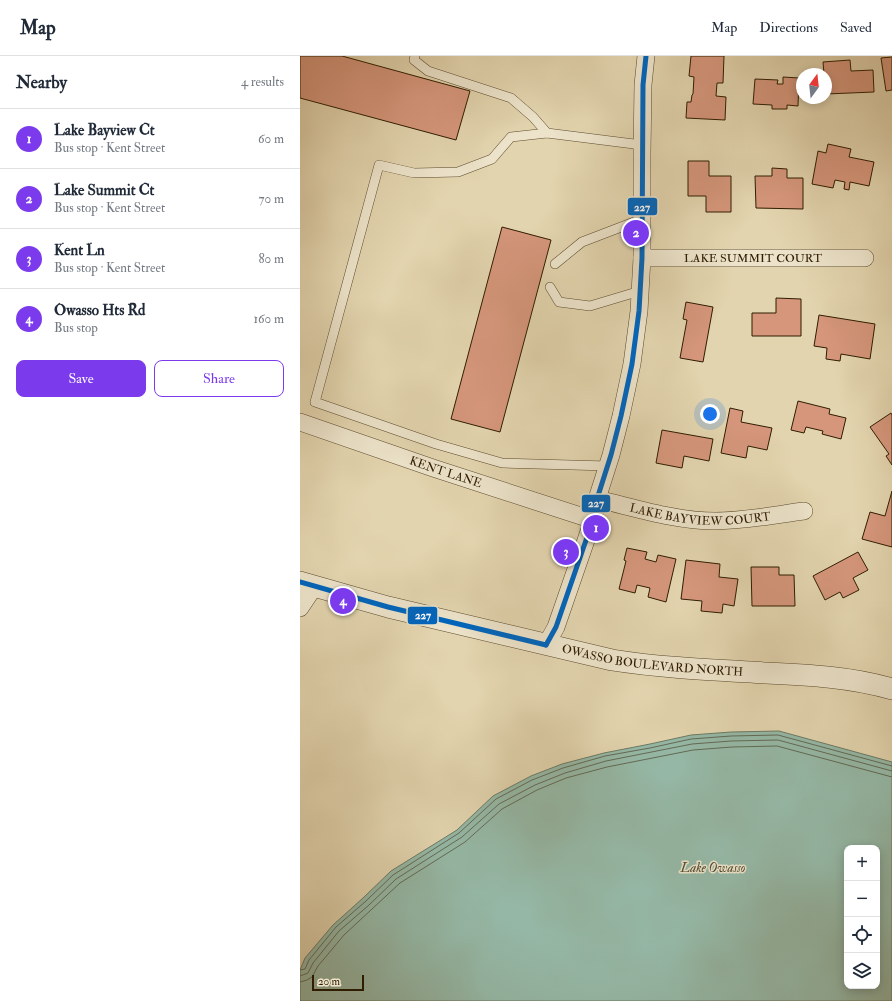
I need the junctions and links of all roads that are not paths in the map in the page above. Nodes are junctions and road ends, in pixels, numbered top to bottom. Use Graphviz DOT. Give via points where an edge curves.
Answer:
graph roads {
  1 [pos="415,56"];
  2 [pos="646,56"];
  3 [pos="547,133"];
  4 [pos="642,145"];
  5 [pos="642,219"];
  6 [pos="642,258"];
  7 [pos="865,258"];
  8 [pos="555,264"];
  9 [pos="550,288"];
  10 [pos="640,290"];
  11 [pos="300,422"];
  12 [pos="608,466"];
  13 [pos="597,499"];
  14 [pos="804,511"];
  15 [pos="592,520"];
  16 [pos="307,584"];
  17 [pos="300,608"];
  18 [pos="546,645"];
  19 [pos="892,689"];
  1 -- 3 [label="lane" via="414,60 428,71 511,98"];
  2 -- 4 [label="street"];
  3 -- 4 [label="lane"];
  3 -- 12 [label="lane" via="511,137 492,159 458,172 414,173 379,165 315,402 436,444 502,463"];
  4 -- 5 [label="street"];
  5 -- 6 [label="street"];
  5 -- 8 [label="lane" via="582,242"];
  6 -- 7 [label="street, LAKE SUMMIT COURT"];
  6 -- 10 [label="street"];
  9 -- 10 [label="lane" via="559,302 590,306"];
  10 -- 12 [label="street" via="632,364"];
  11 -- 15 [label="street, KENT LANE"];
  12 -- 13 [label="street"];
  13 -- 14 [label="street, LAKE BAYVIEW COURT" via="686,519 715,521"];
  13 -- 15 [label="street"];
  15 -- 18 [label="street" via="556,626"];
  16 -- 17 [label="street"];
  16 -- 18 [label="street, OWASSO BOULEVARD NORTH" via="388,607"];
  18 -- 19 [label="street, OWASSO BOULEVARD NORTH" via="643,665 814,676 869,683"];
}
